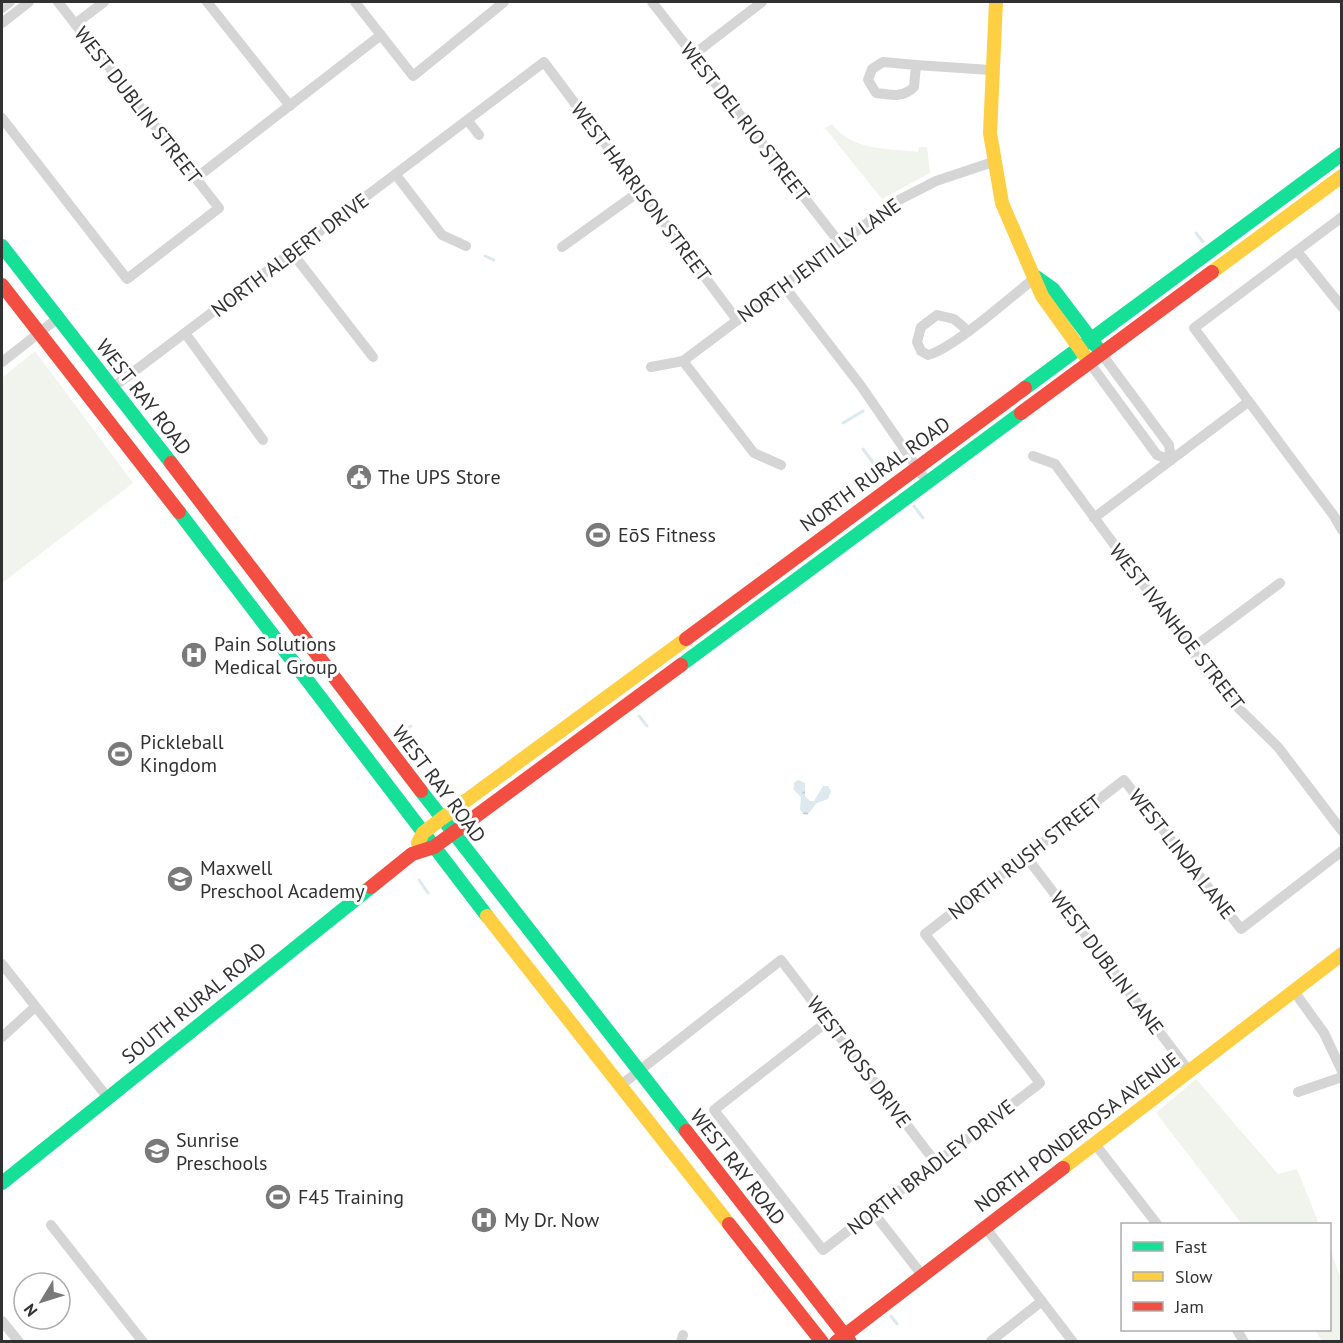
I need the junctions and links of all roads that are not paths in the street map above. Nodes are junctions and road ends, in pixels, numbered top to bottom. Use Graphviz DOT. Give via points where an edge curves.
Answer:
graph roads {
  1 [pos="10,2"];
  2 [pos="29,2"];
  3 [pos="58,2"];
  4 [pos="104,2"];
  5 [pos="207,2"];
  6 [pos="355,2"];
  7 [pos="505,2"];
  8 [pos="652,2"];
  9 [pos="762,2"];
  10 [pos="996,2"];
  11 [pos="2,8"];
  12 [pos="2,23"];
  13 [pos="75,24"];
  14 [pos="381,35"];
  15 [pos="693,55"];
  16 [pos="544,62"];
  17 [pos="916,65"];
  18 [pos="991,70"];
  19 [pos="290,106"];
  20 [pos="2,118"];
  21 [pos="468,121"];
  22 [pos="479,135"];
  23 [pos="1341,154"];
  24 [pos="993,162"];
  25 [pos="396,175"];
  26 [pos="1341,176"];
  27 [pos="196,178"];
  28 [pos="640,191"];
  29 [pos="1341,217"];
  30 [pos="839,242"];
  31 [pos="2,246"];
  32 [pos="466,246"];
  33 [pos="562,247"];
  34 [pos="1297,251"];
  35 [pos="293,254"];
  36 [pos="1036,277"];
  37 [pos="2,285"];
  38 [pos="784,286"];
  39 [pos="1341,307"];
  40 [pos="58,318"];
  41 [pos="737,320"];
  42 [pos="968,330"];
  43 [pos="39,333"];
  44 [pos="185,333"];
  45 [pos="1091,339"];
  46 [pos="1079,348"];
  47 [pos="1101,353"];
  48 [pos="374,357"];
  49 [pos="2,362"];
  50 [pos="683,362"];
  51 [pos="1089,362"];
  52 [pos="651,367"];
  53 [pos="112,388"];
  54 [pos="1248,402"];
  55 [pos="263,440"];
  56 [pos="1033,456"];
  57 [pos="1171,460"];
  58 [pos="781,465"];
  59 [pos="916,467"];
  60 [pos="927,482"];
  61 [pos="1094,518"];
  62 [pos="1341,530"];
  63 [pos="259,577"];
  64 [pos="1280,583"];
  65 [pos="240,590"];
  66 [pos="1190,650"];
  67 [pos="1124,780"];
  68 [pos="432,826"];
  69 [pos="1341,831"];
  70 [pos="443,840"];
  71 [pos="1341,851"];
  72 [pos="412,854"];
  73 [pos="1025,855"];
  74 [pos="1341,954"];
  75 [pos="2,964"];
  76 [pos="1293,990"];
  77 [pos="35,1006"];
  78 [pos="828,1021"];
  79 [pos="2,1037"];
  80 [pos="638,1070"];
  81 [pos="1189,1071"];
  82 [pos="1341,1071"];
  83 [pos="1341,1077"];
  84 [pos="1040,1083"];
  85 [pos="621,1085"];
  86 [pos="1298,1092"];
  87 [pos="108,1098"];
  88 [pos="1095,1144"];
  89 [pos="936,1163"];
  90 [pos="2,1183"];
  91 [pos="873,1212"];
  92 [pos="1156,1223"];
  93 [pos="51,1225"];
  94 [pos="986,1227"];
  95 [pos="922,1275"];
  96 [pos="1042,1301"];
  97 [pos="2,1321"];
  98 [pos="844,1339"];
  99 [pos="19,1341"];
  100 [pos="143,1341"];
  101 [pos="822,1341"];
  102 [pos="991,1341"];
  103 [pos="1073,1341"];
  1 -- 11 [label="street"];
  2 -- 12 [label="street"];
  3 -- 13 [label="street, WEST DUBLIN STREET"];
  4 -- 13 [label="street"];
  5 -- 19 [label="street"];
  6 -- 14 [label="street"];
  7 -- 14 [label="street" via="412,76"];
  8 -- 15 [label="street, WEST DEL RIO STREET"];
  9 -- 15 [label="street"];
  10 -- 18 [label="main road"];
  13 -- 27 [label="street, WEST DUBLIN STREET"];
  14 -- 19 [label="street"];
  15 -- 30 [label="street, WEST DEL RIO STREET"];
  16 -- 21 [label="street, NORTH ALBERT DRIVE"];
  16 -- 28 [label="street, WEST HARRISON STREET"];
  17 -- 17 [label="street" via="883,62 872,69 868,80 876,93 907,94 914,87"];
  17 -- 18 [label="street"];
  18 -- 24 [label="main road"];
  19 -- 27 [label="street"];
  20 -- 27 [label="street, WEST DUBLIN STREET" via="127,279 219,208"];
  21 -- 22 [label="street"];
  21 -- 25 [label="street, NORTH ALBERT DRIVE"];
  23 -- 45 [label="main road, NORTH RURAL ROAD"];
  24 -- 30 [label="street, NORTH JENTILLY LANE" via="936,181 895,202"];
  24 -- 36 [label="main road" via="1008,220"];
  25 -- 32 [label="street" via="442,235"];
  25 -- 35 [label="street, NORTH ALBERT DRIVE"];
  26 -- 47 [label="main road, NORTH RURAL ROAD"];
  28 -- 33 [label="street"];
  28 -- 41 [label="street, WEST HARRISON STREET"];
  29 -- 34 [label="street"];
  30 -- 38 [label="street, NORTH JENTILLY LANE"];
  31 -- 40 [label="main road, WEST RAY ROAD"];
  34 -- 39 [label="street"];
  34 -- 54 [label="street" via="1194,328"];
  35 -- 44 [label="street, NORTH ALBERT DRIVE"];
  35 -- 48 [label="street"];
  36 -- 42 [label="street"];
  36 -- 45 [label="main road" via="1053,289"];
  36 -- 46 [label="main road" via="1042,296"];
  37 -- 43 [label="main road, WEST RAY ROAD"];
  38 -- 41 [label="street, NORTH JENTILLY LANE"];
  38 -- 59 [label="street" via="861,386"];
  40 -- 43 [label="street"];
  40 -- 53 [label="main road, WEST RAY ROAD"];
  41 -- 50 [label="street, NORTH JENTILLY LANE"];
  42 -- 42 [label="street" via="946,315 937,315 921,327 917,342 928,355"];
  43 -- 49 [label="street"];
  43 -- 65 [label="main road, WEST RAY ROAD"];
  44 -- 53 [label="street, NORTH ALBERT DRIVE"];
  44 -- 55 [label="street"];
  45 -- 46 [label="main road, NORTH RURAL ROAD"];
  45 -- 47 [label="main road"];
  46 -- 51 [label="main road"];
  46 -- 59 [label="main road, NORTH RURAL ROAD"];
  47 -- 51 [label="main road, NORTH RURAL ROAD"];
  47 -- 57 [label="street" via="1169,445"];
  50 -- 52 [label="street, NORTH JENTILLY LANE"];
  50 -- 58 [label="street" via="754,453"];
  51 -- 57 [label="street" via="1157,455"];
  51 -- 60 [label="main road, NORTH RURAL ROAD"];
  53 -- 63 [label="main road, WEST RAY ROAD"];
  54 -- 57 [label="street"];
  54 -- 62 [label="street"];
  56 -- 61 [label="street, WEST IVANHOE STREET" via="1055,464"];
  57 -- 61 [label="street"];
  59 -- 60 [label="street"];
  59 -- 68 [label="main road, NORTH RURAL ROAD"];
  60 -- 70 [label="main road, NORTH RURAL ROAD"];
  61 -- 66 [label="street, WEST IVANHOE STREET"];
  63 -- 65 [label="main road"];
  63 -- 68 [label="main road, WEST RAY ROAD"];
  64 -- 66 [label="street"];
  65 -- 68 [label="main road, WEST RAY ROAD"];
  66 -- 69 [label="street, WEST IVANHOE STREET" via="1231,703 1290,761"];
  67 -- 71 [label="street, WEST LINDA LANE" via="1241,929"];
  67 -- 73 [label="street, NORTH RUSH STREET"];
  68 -- 70 [label="main road, WEST RAY ROAD"];
  68 -- 70 [label="main road, WEST RAY ROAD"];
  68 -- 72 [label="main road, SOUTH RURAL ROAD"];
  70 -- 72 [label="main road, SOUTH RURAL ROAD"];
  70 -- 80 [label="main road, WEST RAY ROAD"];
  70 -- 85 [label="main road, WEST RAY ROAD"];
  72 -- 87 [label="main road, SOUTH RURAL ROAD"];
  73 -- 81 [label="street, WEST DUBLIN LANE"];
  73 -- 84 [label="street, NORTH RUSH STREET" via="926,934"];
  74 -- 76 [label="main road, NORTH PONDEROSA AVENUE"];
  75 -- 77 [label="street"];
  76 -- 81 [label="main road, NORTH PONDEROSA AVENUE"];
  76 -- 82 [label="street" via="1324,1033"];
  77 -- 79 [label="street"];
  77 -- 87 [label="street"];
  78 -- 80 [label="street, WEST ROSS DRIVE" via="781,960"];
  78 -- 89 [label="street, WEST ROSS DRIVE"];
  78 -- 91 [label="street, NORTH BRADLEY DRIVE" via="714,1110 823,1250"];
  80 -- 85 [label="street"];
  80 -- 98 [label="main road, WEST RAY ROAD"];
  81 -- 88 [label="main road, NORTH PONDEROSA AVENUE"];
  83 -- 86 [label="street"];
  84 -- 89 [label="street, NORTH BRADLEY DRIVE"];
  85 -- 101 [label="main road, WEST RAY ROAD"];
  87 -- 90 [label="main road, SOUTH RURAL ROAD"];
  88 -- 92 [label="street"];
  88 -- 94 [label="main road, NORTH PONDEROSA AVENUE"];
  89 -- 91 [label="street, NORTH BRADLEY DRIVE"];
  91 -- 95 [label="street"];
  93 -- 100 [label="street"];
  94 -- 95 [label="main road, NORTH PONDEROSA AVENUE"];
  94 -- 96 [label="street"];
  95 -- 98 [label="main road, NORTH PONDEROSA AVENUE"];
  96 -- 102 [label="street"];
  96 -- 103 [label="street"];
  97 -- 99 [label="street"];
}
